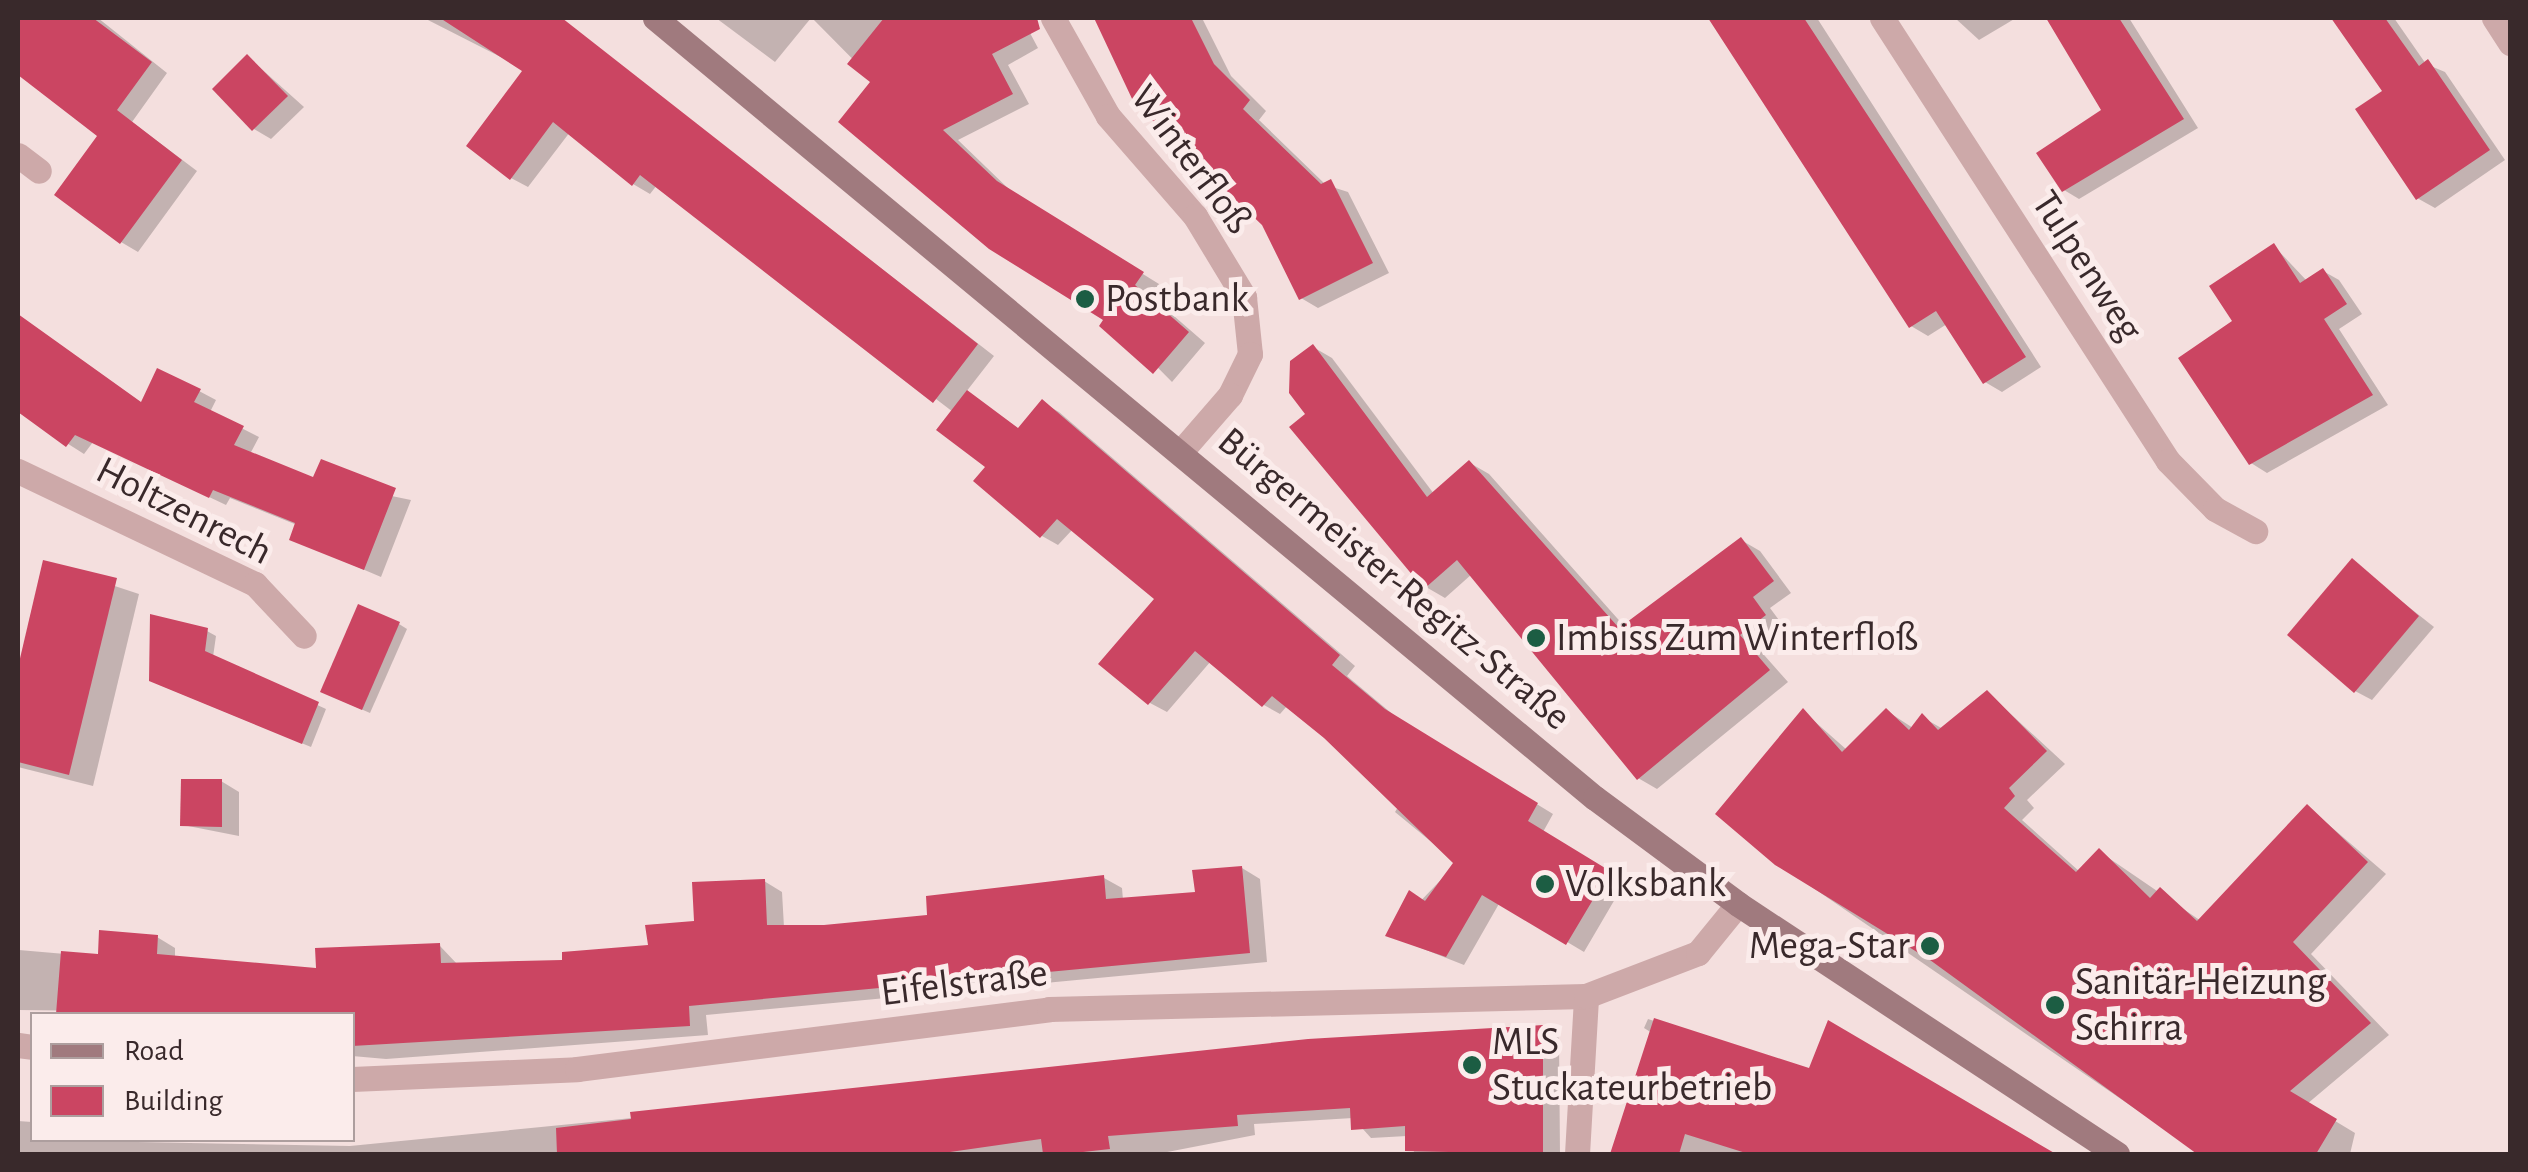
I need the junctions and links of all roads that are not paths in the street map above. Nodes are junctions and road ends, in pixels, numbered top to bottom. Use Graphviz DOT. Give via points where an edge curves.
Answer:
graph roads {
  1 [pos="656,18"];
  2 [pos="1053,18"];
  3 [pos="1882,18"];
  4 [pos="2494,18"];
  5 [pos="2510,43"];
  6 [pos="18,155"];
  7 [pos="40,170"];
  8 [pos="1182,449"];
  9 [pos="18,471"];
  10 [pos="2255,530"];
  11 [pos="304,636"];
  12 [pos="1738,904"];
  13 [pos="1586,996"];
  14 [pos="355,1078"];
  15 [pos="1577,1154"];
  16 [pos="2117,1154"];
  1 -- 8 [label="street, Bürgermeister-Regitz-Straße"];
  2 -- 8 [label="street, Winterfloß" via="1108,116 1195,216 1244,297 1250,354 1230,395"];
  3 -- 10 [label="street, Tulpenweg" via="2168,461 2216,508"];
  4 -- 5 [label="street"];
  6 -- 7 [label="street"];
  8 -- 12 [label="street, Bürgermeister-Regitz-Straße" via="1580,786"];
  9 -- 11 [label="street, Holtzenrech" via="255,584"];
  12 -- 13 [label="street, Eifelstraße" via="1698,953"];
  12 -- 16 [label="street, Bürgermeister-Regitz-Straße"];
  13 -- 14 [label="street, Eifelstraße" via="1050,1009 577,1068"];
  13 -- 15 [label="street"];
}
